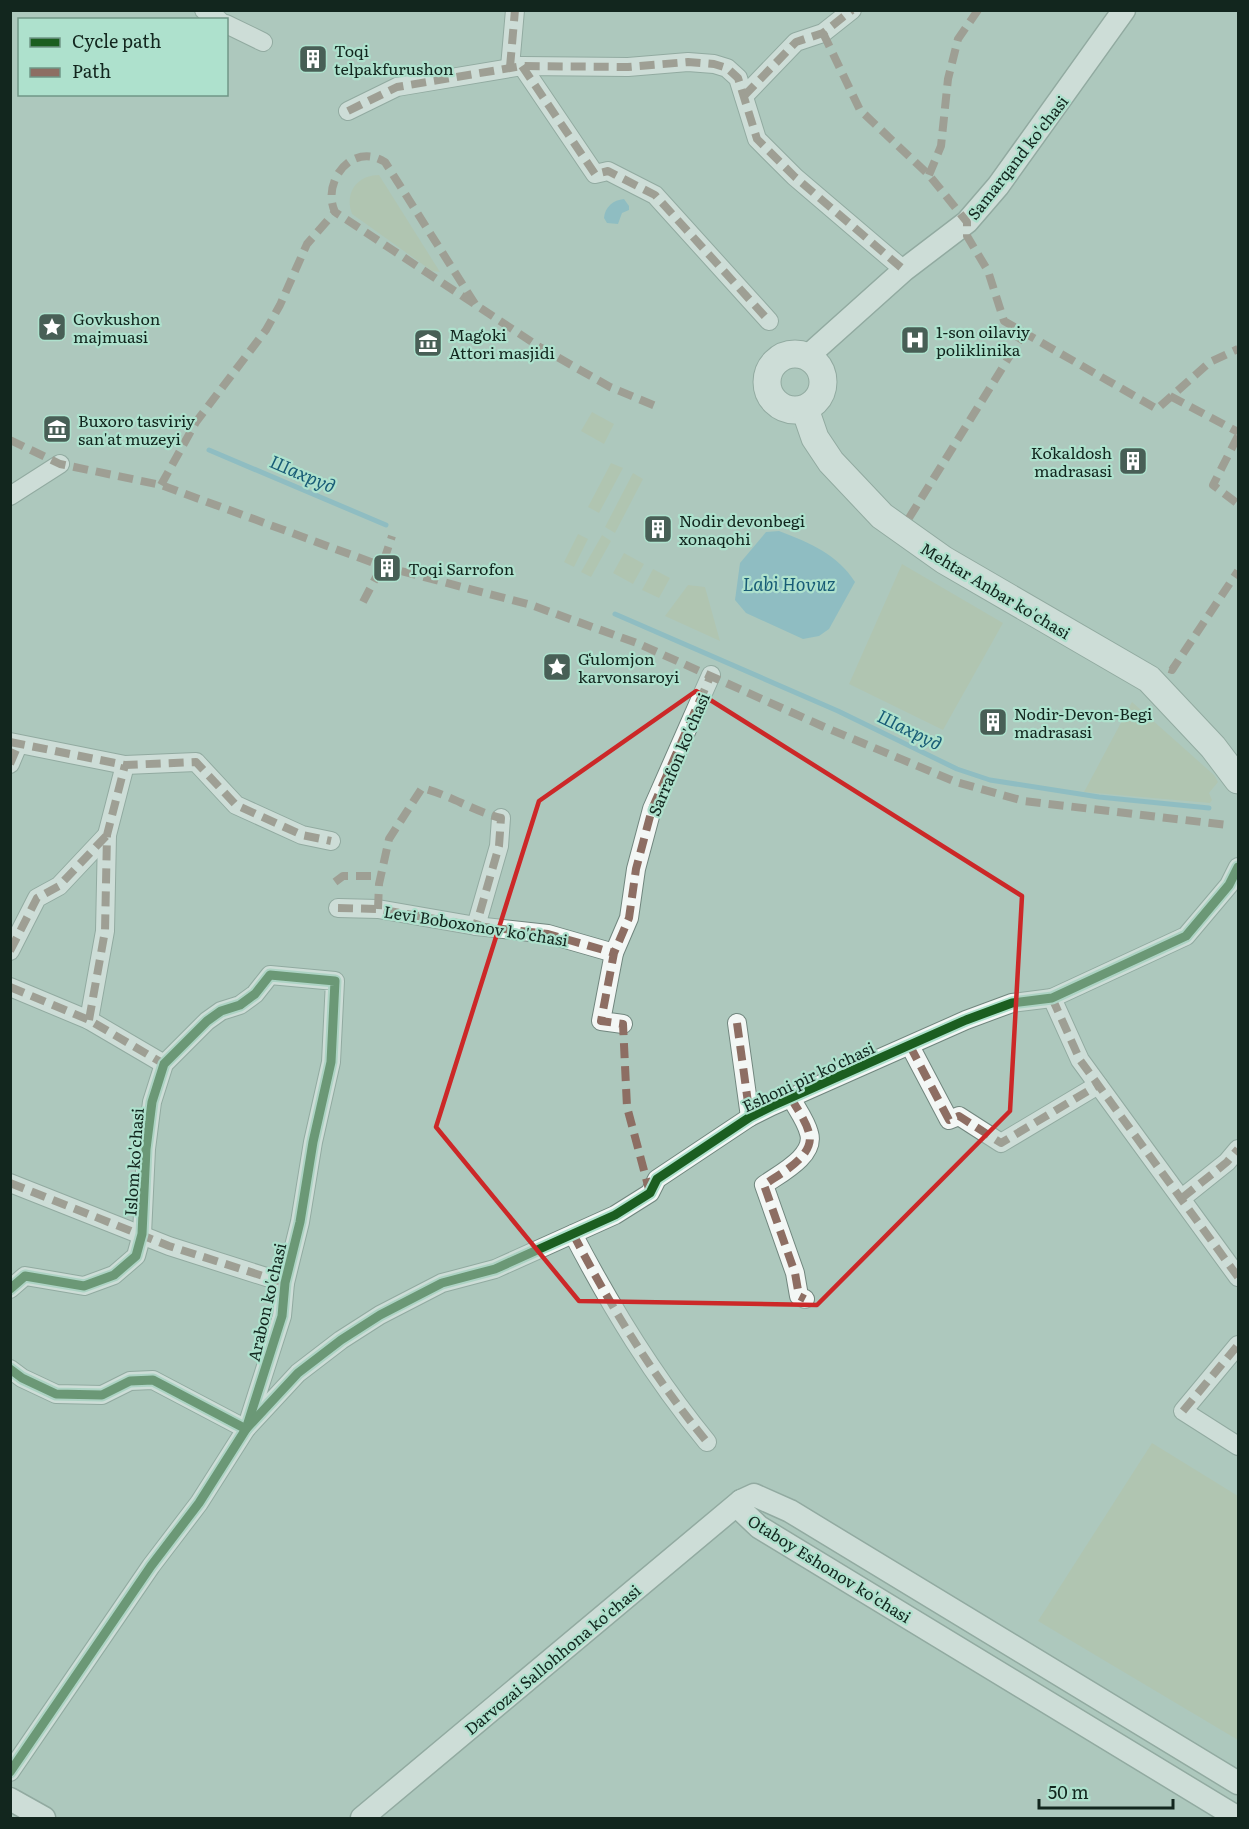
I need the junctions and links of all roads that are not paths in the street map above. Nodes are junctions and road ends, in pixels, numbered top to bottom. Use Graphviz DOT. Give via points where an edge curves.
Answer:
graph roads {
  1 [pos="515,10"];
  2 [pos="852,10"];
  3 [pos="1124,10"];
  4 [pos="228,25"];
  5 [pos="263,42"];
  6 [pos="516,67"];
  7 [pos="744,96"];
  8 [pos="348,111"];
  9 [pos="904,270"];
  10 [pos="769,321"];
  11 [pos="808,356"];
  12 [pos="805,409"];
  13 [pos="60,464"];
  14 [pos="10,496"];
  15 [pos="711,675"];
  16 [pos="14,743"];
  17 [pos="10,764"];
  18 [pos="125,765"];
  19 [pos="1239,780"];
  20 [pos="501,818"];
  21 [pos="107,835"];
  22 [pos="331,841"];
  23 [pos="1239,867"];
  24 [pos="338,908"];
  25 [pos="476,926"];
  26 [pos="10,951"];
  27 [pos="614,953"];
  28 [pos="335,981"];
  29 [pos="10,987"];
  30 [pos="1052,998"];
  31 [pos="89,1020"];
  32 [pos="737,1023"];
  33 [pos="623,1024"];
  34 [pos="910,1046"];
  35 [pos="164,1064"];
  36 [pos="1098,1085"];
  37 [pos="791,1098"];
  38 [pos="750,1117"];
  39 [pos="1239,1149"];
  40 [pos="10,1183"];
  41 [pos="1182,1198"];
  42 [pos="142,1234"];
  43 [pos="573,1234"];
  44 [pos="1239,1277"];
  45 [pos="285,1283"];
  46 [pos="10,1289"];
  47 [pos="805,1299"];
  48 [pos="1239,1345"];
  49 [pos="10,1369"];
  50 [pos="246,1429"];
  51 [pos="707,1442"];
  52 [pos="1239,1446"];
  53 [pos="741,1501"];
  54 [pos="10,1772"];
  55 [pos="1239,1783"];
  56 [pos="10,1798"];
  57 [pos="44,1818"];
  58 [pos="362,1818"];
  59 [pos="1239,1818"];
  1 -- 6 [label="street"];
  2 -- 7 [label="street" via="823,33 796,42"];
  3 -- 9 [label="street, Samarqand ko'chasi" via="980,207 967,222"];
  4 -- 5 [label="street"];
  6 -- 7 [label="street" via="714,64 738,78"];
  6 -- 8 [label="street" via="397,87"];
  6 -- 10 [label="street" via="595,174 608,171 655,195"];
  7 -- 9 [label="street" via="757,139 795,177"];
  9 -- 11 [label="street, Samarqand ko'chasi"];
  11 -- 12 [label="main road" via="823,372 824,384 821,394"];
  11 -- 12 [label="main road" via="786,354 776,360 767,380 768,391 783,408"];
  12 -- 19 [label="main road, Mehtar Anbar ko'chasi" via="815,438 831,462 882,516 944,560 1149,679"];
  13 -- 14 [label="street"];
  15 -- 27 [label="street, Sarrafon ko'chasi" via="652,809 636,869 629,918"];
  16 -- 17 [label="street"];
  16 -- 18 [label="street"];
  18 -- 21 [label="street"];
  18 -- 22 [label="street" via="196,762 236,805 302,835"];
  20 -- 25 [label="street" via="499,846"];
  21 -- 26 [label="street" via="59,886 37,898"];
  21 -- 31 [label="street" via="105,930"];
  23 -- 30 [label="street, Eshoni pir ko'chasi" via="1229,885 1186,936"];
  24 -- 25 [label="street, Levi Boboxonov ko'chasi" via="378,909"];
  25 -- 27 [label="street, Levi Boboxonov ko'chasi" via="548,934"];
  27 -- 33 [label="street, Sarrafon ko'chasi" via="601,1021"];
  28 -- 35 [label="street, Islom ko'chasi" via="270,975 240,1005 220,1011 207,1021"];
  28 -- 45 [label="street, Arabon ko'chasi" via="331,1062"];
  29 -- 31 [label="street"];
  30 -- 34 [label="street, Eshoni pir ko'chasi" via="1012,1003"];
  30 -- 36 [label="street" via="1080,1060"];
  31 -- 35 [label="street"];
  32 -- 38 [label="street"];
  34 -- 36 [label="street" via="949,1120 959,1116 1001,1143"];
  34 -- 37 [label="street, Eshoni pir ko'chasi"];
  35 -- 42 [label="street, Islom ko'chasi" via="152,1102"];
  36 -- 41 [label="street"];
  37 -- 38 [label="street, Eshoni pir ko'chasi"];
  37 -- 47 [label="street" via="809,1134 809,1143 796,1162 764,1185 795,1273 799,1296"];
  38 -- 43 [label="street, Eshoni pir ko'chasi" via="657,1179 650,1193"];
  39 -- 41 [label="street"];
  40 -- 42 [label="street"];
  41 -- 44 [label="street"];
  42 -- 45 [label="street"];
  42 -- 46 [label="street, Islom ko'chasi" via="136,1256 114,1275 84,1286 25,1276"];
  43 -- 50 [label="street, Eshoni pir ko'chasi" via="495,1269 442,1283 380,1315 298,1374"];
  43 -- 51 [label="street" via="643,1358"];
  45 -- 50 [label="street, Arabon ko'chasi" via="282,1316"];
  48 -- 52 [label="street" via="1183,1411"];
  49 -- 50 [label="street" via="56,1394 102,1395 130,1381 153,1380"];
  50 -- 54 [label="street, Arabon ko'chasi" via="199,1503 151,1566"];
  53 -- 55 [label="street, Otaboy Eshonov ko'chasi" via="754,1495 772,1501"];
  53 -- 58 [label="street, Darvozai Sallohhona ko'chasi"];
  53 -- 59 [label="street, Otaboy Eshonov ko'chasi" via="739,1508 759,1527"];
  56 -- 57 [label="street"];
}
